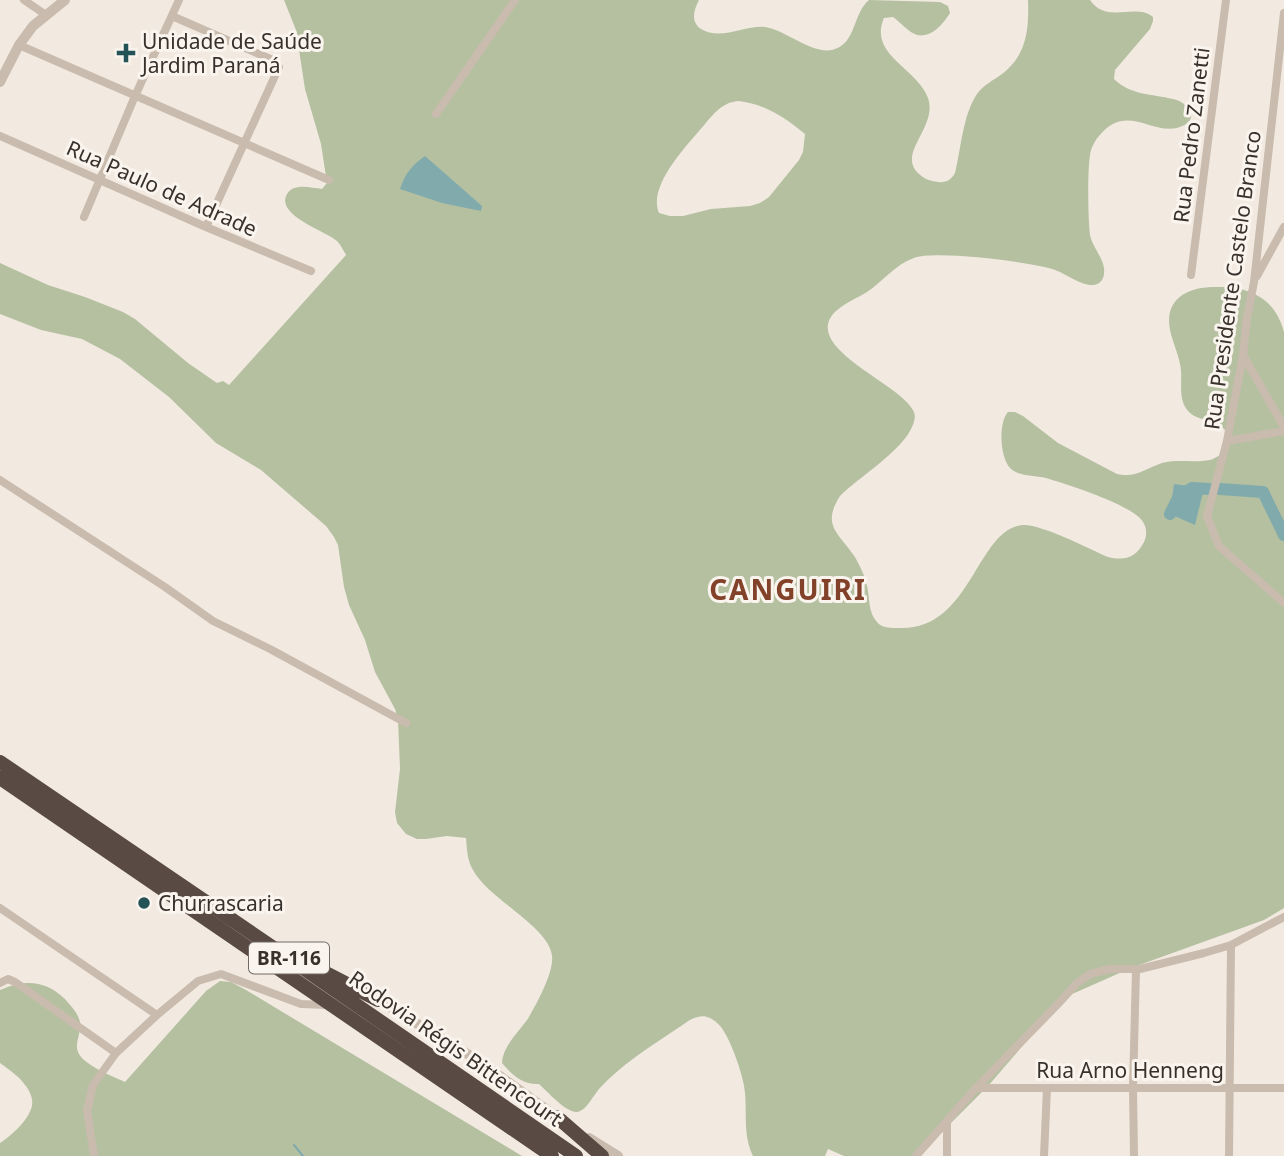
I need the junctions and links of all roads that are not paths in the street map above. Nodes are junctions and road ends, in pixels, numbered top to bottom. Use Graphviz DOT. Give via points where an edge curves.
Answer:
graph roads {
  1 [pos="24,0"];
  2 [pos="65,0"];
  3 [pos="179,0"];
  4 [pos="515,0"];
  5 [pos="1226,0"];
  6 [pos="1284,13"];
  7 [pos="46,15"];
  8 [pos="172,16"];
  9 [pos="19,45"];
  10 [pos="0,82"];
  11 [pos="135,96"];
  12 [pos="436,114"];
  13 [pos="0,136"];
  14 [pos="245,144"];
  15 [pos="100,180"];
  16 [pos="329,180"];
  17 [pos="84,218"];
  18 [pos="206,227"];
  19 [pos="1284,227"];
  20 [pos="311,271"];
  21 [pos="1191,275"];
  22 [pos="1254,282"];
  23 [pos="1243,355"];
  24 [pos="1284,429"];
  25 [pos="1227,441"];
  26 [pos="0,480"];
  27 [pos="1284,603"];
  28 [pos="406,723"];
  29 [pos="0,762"];
  30 [pos="0,778"];
  31 [pos="0,908"];
  32 [pos="1284,917"];
  33 [pos="1231,944"];
  34 [pos="281,953"];
  35 [pos="1136,969"];
  36 [pos="0,983"];
  37 [pos="378,1000"];
  38 [pos="332,1005"];
  39 [pos="157,1015"];
  40 [pos="116,1053"];
  41 [pos="976,1088"];
  42 [pos="1047,1088"];
  43 [pos="1133,1088"];
  44 [pos="1230,1088"];
  45 [pos="1284,1088"];
  46 [pos="557,1117"];
  47 [pos="947,1122"];
  48 [pos="94,1156"];
  49 [pos="552,1156"];
  50 [pos="576,1156"];
  51 [pos="602,1156"];
  52 [pos="618,1156"];
  53 [pos="916,1156"];
  54 [pos="947,1156"];
  55 [pos="1044,1156"];
  56 [pos="1133,1156"];
  57 [pos="1229,1156"];
  1 -- 7 [label="street"];
  2 -- 7 [label="street"];
  3 -- 8 [label="street"];
  4 -- 12 [label="street"];
  5 -- 21 [label="street, Rua Pedro Zanetti"];
  6 -- 22 [label="street, Rua Presidente Castelo Branco"];
  7 -- 9 [label="street"];
  8 -- 11 [label="street"];
  8 -- 14 [label="street" via="275,61 279,67"];
  9 -- 10 [label="street"];
  9 -- 11 [label="street"];
  11 -- 14 [label="street"];
  11 -- 15 [label="street"];
  13 -- 15 [label="street, Rua Paulo de Adrade"];
  14 -- 16 [label="street"];
  14 -- 18 [label="street"];
  15 -- 17 [label="street"];
  15 -- 18 [label="street, Rua Paulo de Adrade"];
  18 -- 20 [label="street, Rua Paulo de Adrade"];
  19 -- 22 [label="street"];
  22 -- 23 [label="street, Rua Presidente Castelo Branco"];
  23 -- 24 [label="street"];
  23 -- 25 [label="street, Rua Presidente Castelo Branco"];
  24 -- 25 [label="street"];
  25 -- 27 [label="street, Rua Presidente Castelo Branco" via="1208,516 1219,546"];
  26 -- 28 [label="street" via="213,621"];
  29 -- 34 [label="highway, Rodovia Régis Bittencourt / BR-116"];
  30 -- 38 [label="highway, Rodovia Régis Bittencourt / BR-116"];
  31 -- 39 [label="street"];
  32 -- 33 [label="street"];
  33 -- 35 [label="street"];
  33 -- 44 [label="street"];
  34 -- 37 [label="highway"];
  34 -- 50 [label="highway, Rodovia Régis Bittencourt / BR-116"];
  35 -- 41 [label="street" via="1110,969 1077,983"];
  35 -- 43 [label="street"];
  36 -- 40 [label="street" via="15,982"];
  37 -- 46 [label="street" via="479,1061"];
  38 -- 39 [label="street" via="301,1004 221,974 198,981"];
  38 -- 49 [label="highway, Rodovia Régis Bittencourt / BR-116"];
  39 -- 40 [label="street"];
  40 -- 48 [label="street" via="93,1085 87,1111"];
  41 -- 42 [label="street, Rua Arno Henneng"];
  41 -- 47 [label="street"];
  42 -- 43 [label="street, Rua Arno Henneng"];
  42 -- 55 [label="street"];
  43 -- 44 [label="street, Rua Arno Henneng"];
  43 -- 56 [label="street"];
  44 -- 45 [label="street, Rua Arno Henneng"];
  44 -- 57 [label="street"];
  46 -- 51 [label="highway"];
  46 -- 52 [label="street"];
  47 -- 53 [label="street"];
  47 -- 54 [label="street"];
}
